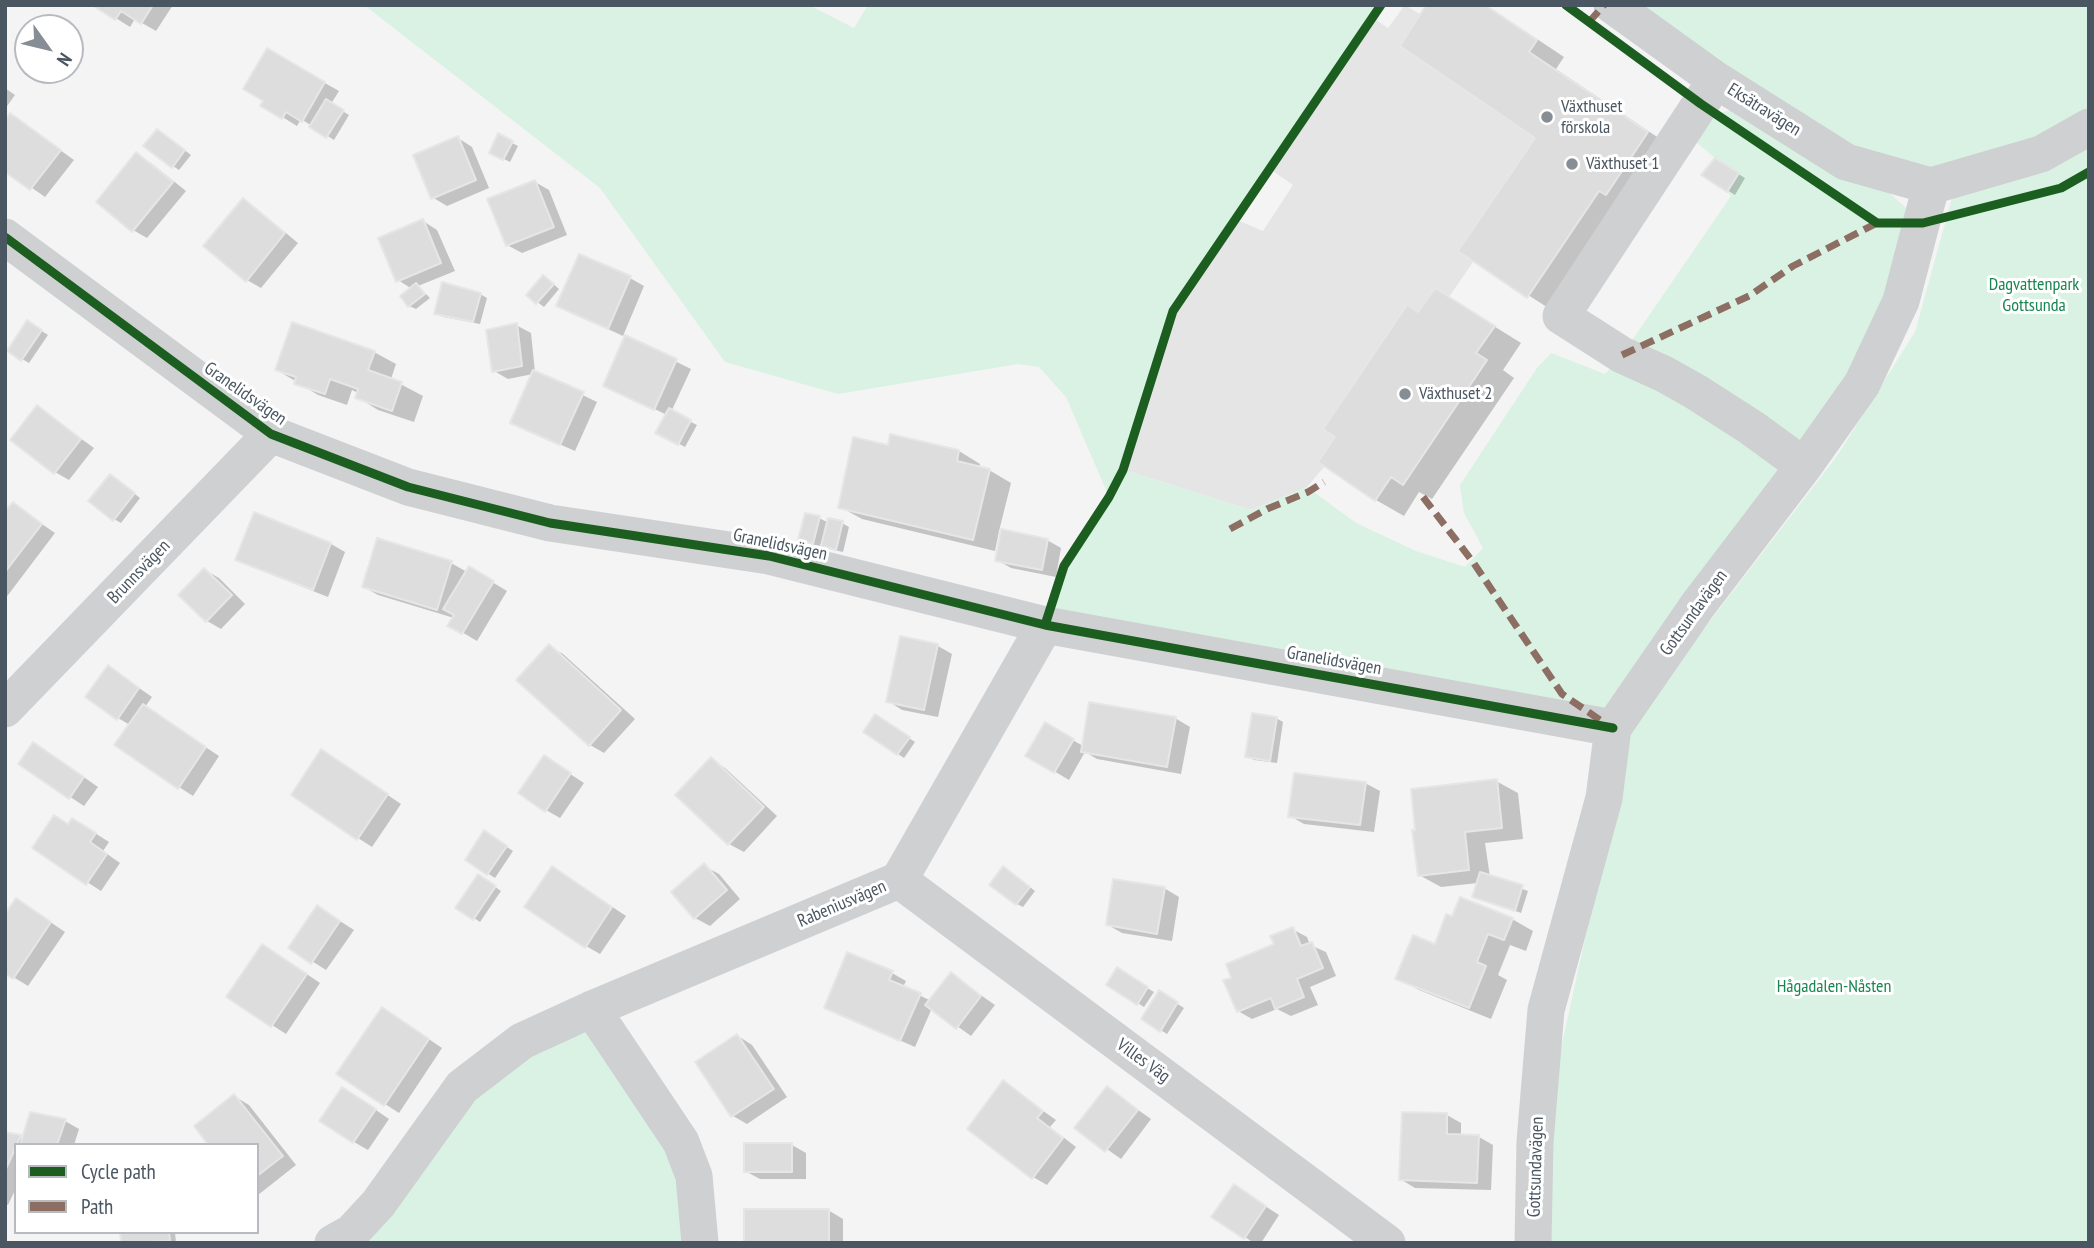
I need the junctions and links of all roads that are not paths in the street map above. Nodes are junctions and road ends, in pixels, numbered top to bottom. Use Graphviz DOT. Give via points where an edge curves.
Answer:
graph roads {
  1 [pos="1612,5"];
  2 [pos="1716,80"];
  3 [pos="2089,127"];
  4 [pos="1931,186"];
  5 [pos="5,237"];
  6 [pos="271,434"];
  7 [pos="1804,466"];
  8 [pos="1045,625"];
  9 [pos="5,709"];
  10 [pos="1613,728"];
  11 [pos="898,880"];
  12 [pos="592,1009"];
  13 [pos="333,1243"];
  14 [pos="700,1243"];
  15 [pos="1387,1243"];
  16 [pos="1534,1243"];
  1 -- 2 [label="street, Eksätravägen"];
  2 -- 4 [label="street, Eksätravägen" via="1846,162"];
  2 -- 7 [label="street" via="1561,316 1622,355 1696,393"];
  3 -- 4 [label="street" via="2040,154"];
  4 -- 7 [label="street, Gottsundavägen" via="1901,301 1862,384"];
  5 -- 6 [label="street, Granelidsvägen"];
  6 -- 8 [label="street, Granelidsvägen" via="408,487 538,520 769,556"];
  6 -- 9 [label="street, Brunnsvägen"];
  7 -- 10 [label="street, Gottsundavägen" via="1698,605"];
  8 -- 10 [label="street, Granelidsvägen"];
  8 -- 11 [label="street, Rabeniusvägen"];
  10 -- 16 [label="street, Gottsundavägen" via="1604,798 1546,1010 1535,1142"];
  11 -- 12 [label="street, Rabeniusvägen"];
  11 -- 15 [label="street, Villes Väg"];
  12 -- 13 [label="street, Rabeniusvägen" via="522,1041 462,1087 378,1204 351,1233"];
  12 -- 14 [label="street" via="681,1142 694,1176"];
}
